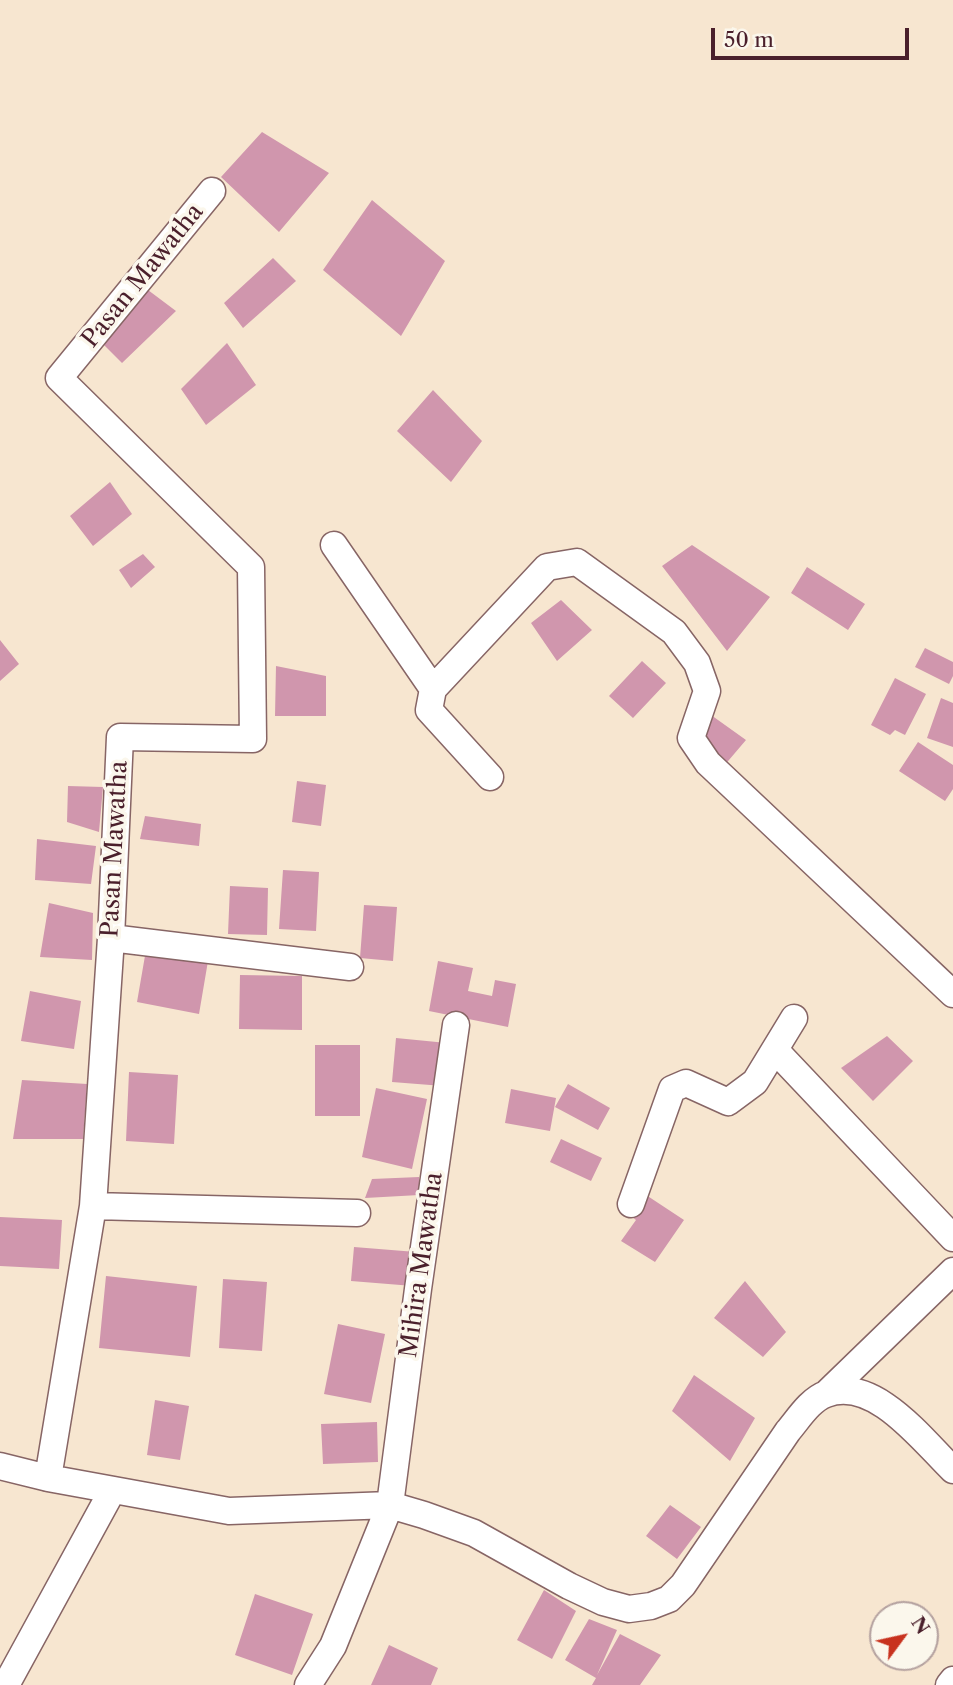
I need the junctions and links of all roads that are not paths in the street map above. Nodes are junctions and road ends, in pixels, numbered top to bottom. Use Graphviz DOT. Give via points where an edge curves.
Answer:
graph roads {
  1 [pos="212,191"];
  2 [pos="334,545"];
  3 [pos="433,689"];
  4 [pos="490,777"];
  5 [pos="111,938"];
  6 [pos="350,967"];
  7 [pos="953,994"];
  8 [pos="794,1018"];
  9 [pos="456,1026"];
  10 [pos="775,1050"];
  11 [pos="631,1204"];
  12 [pos="93,1206"];
  13 [pos="357,1213"];
  14 [pos="953,1238"];
  15 [pos="953,1271"];
  16 [pos="826,1394"];
  17 [pos="0,1466"];
  18 [pos="953,1470"];
  19 [pos="48,1478"];
  20 [pos="113,1491"];
  21 [pos="390,1505"];
  22 [pos="953,1680"];
  23 [pos="6,1685"];
  24 [pos="308,1685"];
  25 [pos="949,1685"];
  1 -- 5 [label="street, Pasan Mawatha" via="59,378 251,567 253,739 120,737"];
  2 -- 3 [label="street"];
  3 -- 4 [label="street" via="429,710"];
  3 -- 7 [label="street" via="547,567 577,562 674,632 697,663 707,691 691,738 708,763"];
  5 -- 6 [label="street"];
  5 -- 12 [label="street, Pasan Mawatha"];
  8 -- 10 [label="street"];
  9 -- 21 [label="street, Mihira Mawatha"];
  10 -- 11 [label="street" via="755,1082 728,1102 687,1083 672,1089"];
  10 -- 14 [label="street"];
  12 -- 13 [label="street"];
  12 -- 19 [label="street, Pasan Mawatha"];
  15 -- 16 [label="street"];
  16 -- 18 [label="street" via="846,1390 877,1399"];
  16 -- 21 [label="street" via="807,1407 788,1431 683,1585 651,1606 629,1609 603,1602 474,1533"];
  17 -- 19 [label="street"];
  19 -- 20 [label="street"];
  20 -- 21 [label="street" via="229,1511"];
  20 -- 23 [label="street"];
  21 -- 24 [label="street, Mihira Mawatha" via="333,1646"];
  22 -- 25 [label="street"];
}
